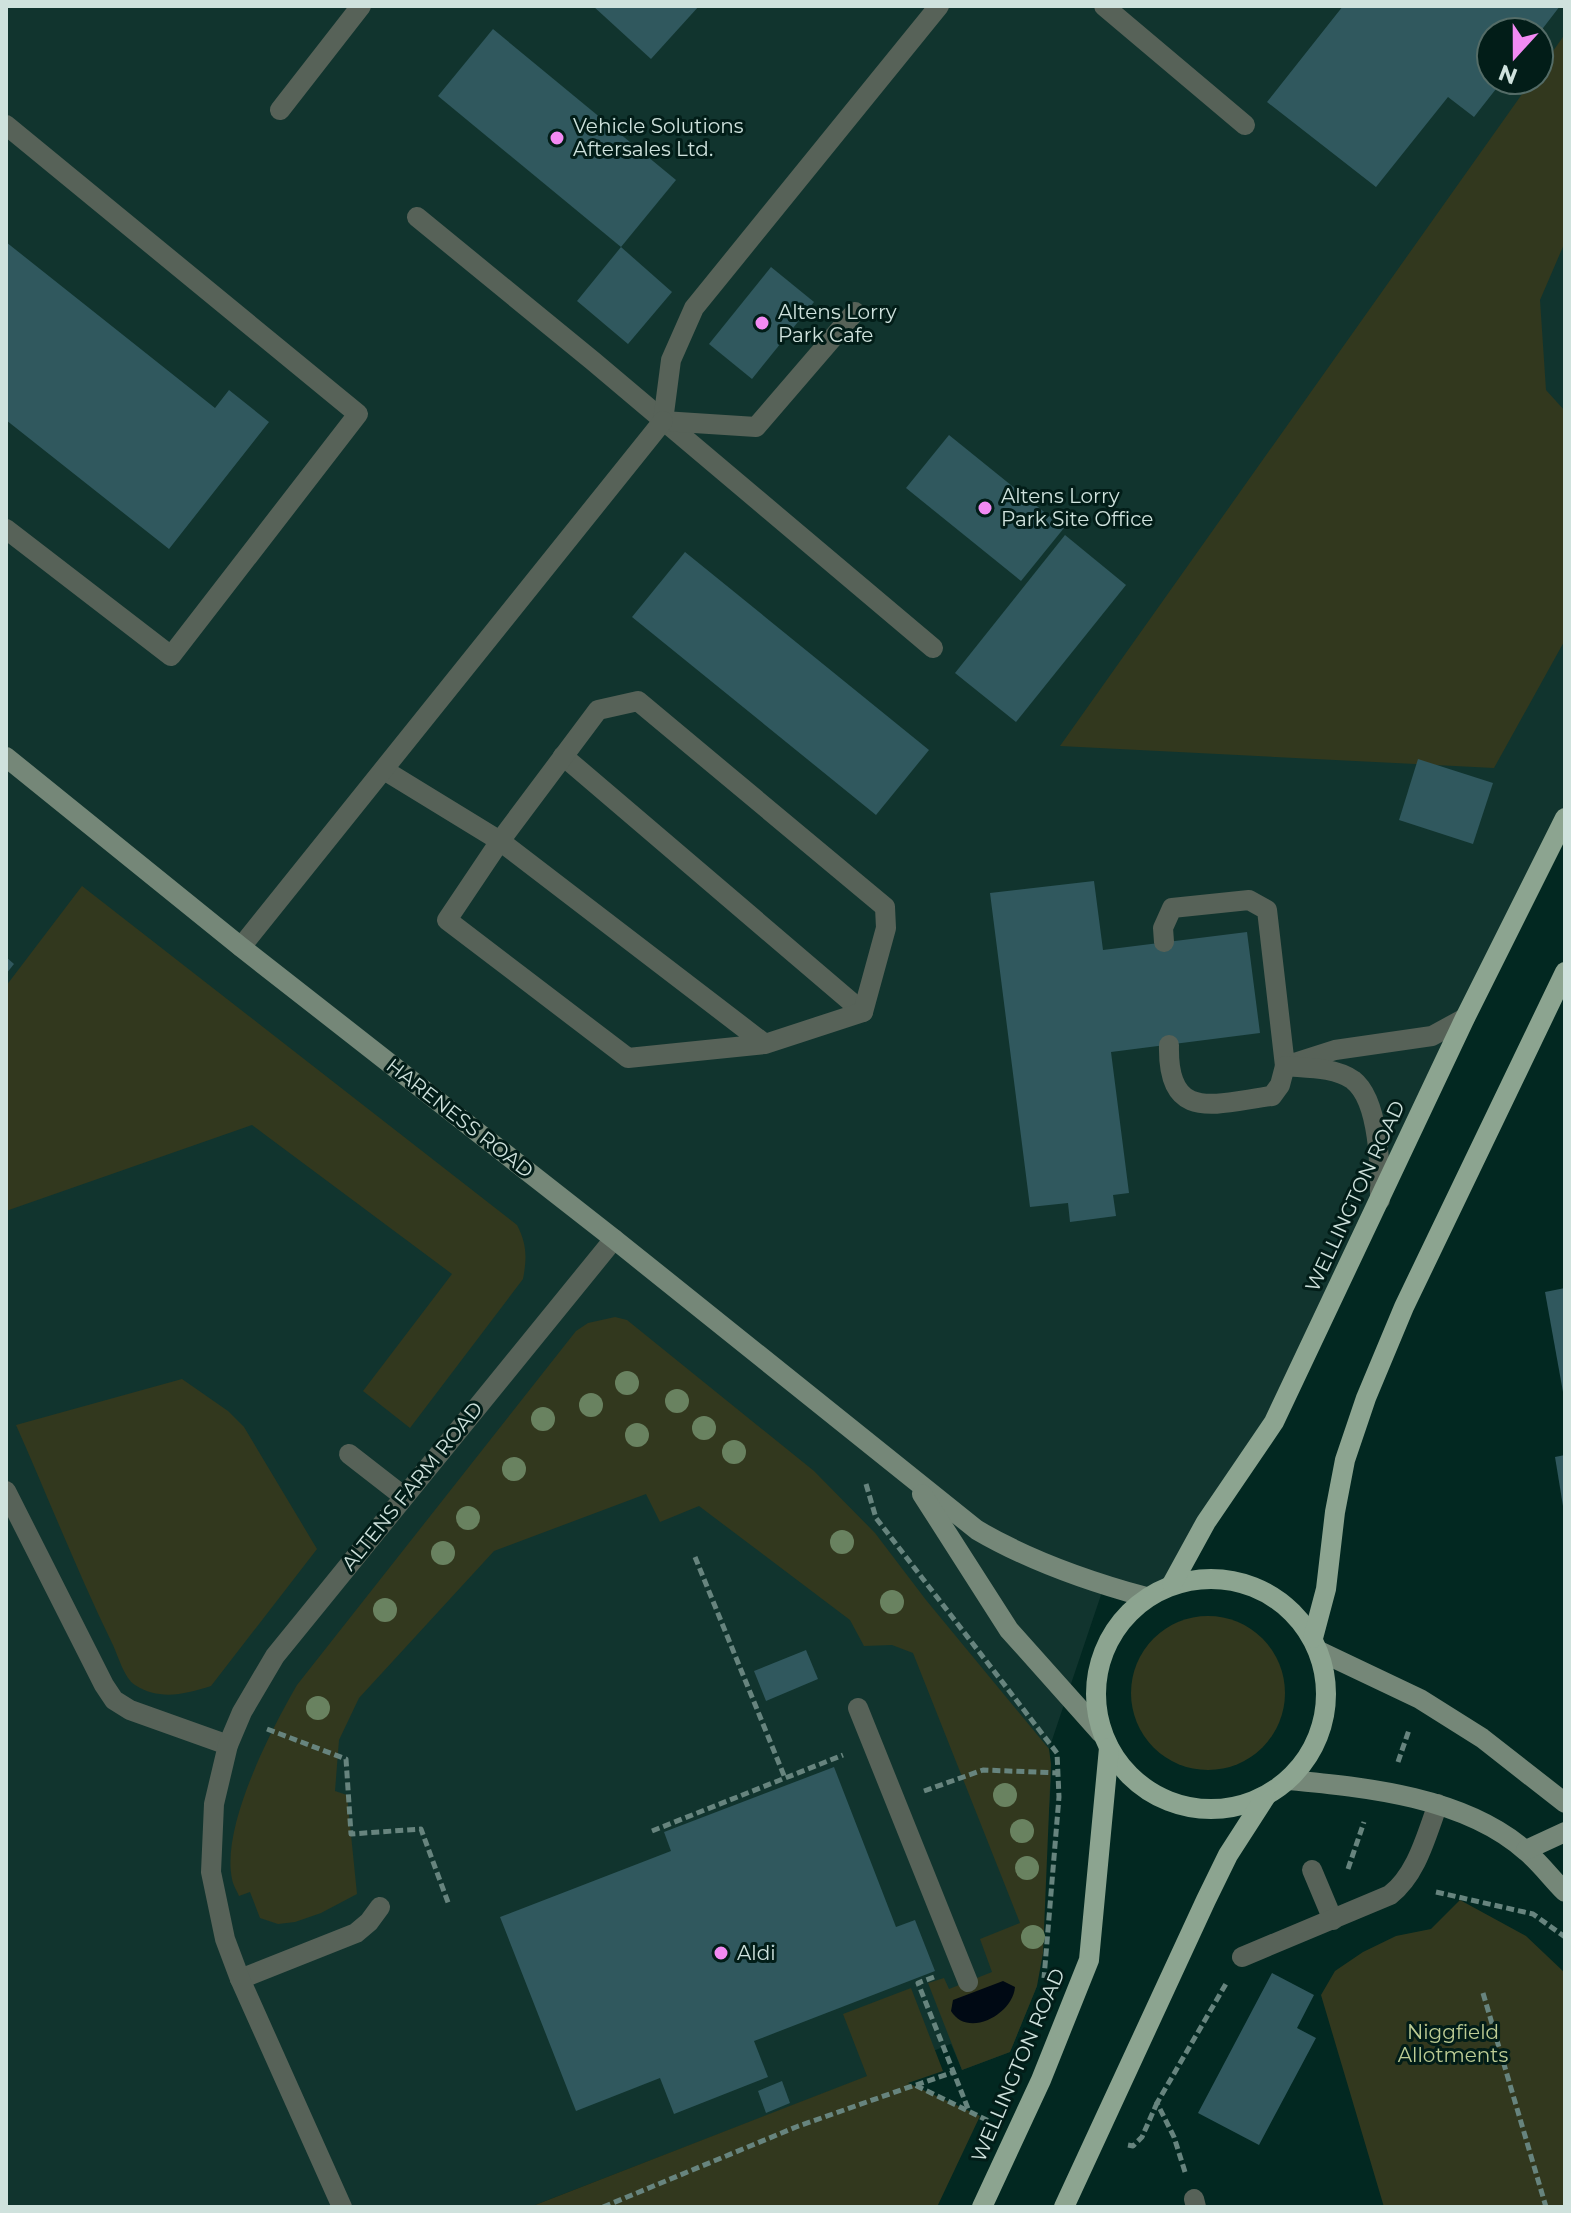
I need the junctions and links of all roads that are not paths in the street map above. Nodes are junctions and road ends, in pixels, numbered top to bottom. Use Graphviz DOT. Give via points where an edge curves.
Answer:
graph roads {
  1 [pos="361,6"];
  2 [pos="939,6"];
  3 [pos="1104,6"];
  4 [pos="280,110"];
  5 [pos="6,125"];
  6 [pos="1245,125"];
  7 [pos="417,217"];
  8 [pos="855,312"];
  9 [pos="663,421"];
  10 [pos="6,529"];
  11 [pos="933,648"];
  12 [pos="563,756"];
  13 [pos="6,757"];
  14 [pos="384,770"];
  15 [pos="1565,818"];
  16 [pos="500,841"];
  17 [pos="1164,942"];
  18 [pos="241,947"];
  19 [pos="1565,972"];
  20 [pos="863,1012"];
  21 [pos="1465,1018"];
  22 [pos="765,1044"];
  23 [pos="1169,1045"];
  24 [pos="1285,1066"];
  25 [pos="1380,1200"];
  26 [pos="614,1239"];
  27 [pos="349,1454"];
  28 [pos="914,1480"];
  29 [pos="6,1491"];
  30 [pos="403,1496"];
  31 [pos="1172,1584"];
  32 [pos="1146,1597"];
  33 [pos="1316,1644"];
  34 [pos="858,1708"];
  35 [pos="1105,1741"];
  36 [pos="228,1745"];
  37 [pos="1288,1780"];
  38 [pos="1266,1796"];
  39 [pos="1565,1803"];
  40 [pos="1438,1804"];
  41 [pos="1565,1832"];
  42 [pos="1526,1850"];
  43 [pos="1312,1870"];
  44 [pos="1565,1892"];
  45 [pos="380,1907"];
  46 [pos="1333,1920"];
  47 [pos="1242,1957"];
  48 [pos="240,1979"];
  49 [pos="968,1982"];
  50 [pos="342,2207"];
  51 [pos="982,2207"];
  52 [pos="1064,2207"];
  1 -- 4 [label="street"];
  2 -- 9 [label="street" via="694,308 671,360"];
  3 -- 6 [label="street"];
  5 -- 10 [label="street" via="358,414 171,656"];
  7 -- 9 [label="street"];
  8 -- 9 [label="street" via="756,427"];
  9 -- 11 [label="street"];
  9 -- 14 [label="street"];
  12 -- 16 [label="street"];
  12 -- 20 [label="street"];
  12 -- 20 [label="street" via="598,710 638,701 885,907 886,928"];
  13 -- 18 [label="main road, HARENESS ROAD"];
  14 -- 16 [label="street"];
  14 -- 18 [label="street"];
  15 -- 21 [label="main road, WELLINGTON ROAD"];
  16 -- 22 [label="street"];
  16 -- 22 [label="street" via="447,920 471,939 628,1058"];
  17 -- 24 [label="street" via="1163,928 1172,908 1249,900 1267,910"];
  18 -- 26 [label="main road, HARENESS ROAD"];
  19 -- 33 [label="main road" via="1404,1307 1366,1398 1345,1460"];
  20 -- 22 [label="street"];
  21 -- 24 [label="street" via="1432,1036 1335,1050"];
  21 -- 25 [label="main road, WELLINGTON ROAD"];
  23 -- 24 [label="street" via="1174,1084 1182,1098 1199,1104 1272,1096"];
  24 -- 25 [label="street" via="1328,1070 1352,1080 1364,1094 1373,1116"];
  25 -- 31 [label="main road, WELLINGTON ROAD" via="1274,1422 1206,1522"];
  26 -- 28 [label="main road, HARENESS ROAD"];
  26 -- 30 [label="street, ALTENS FARM ROAD"];
  27 -- 30 [label="street"];
  28 -- 32 [label="main road, HARENESS ROAD" via="1016,1553"];
  28 -- 35 [label="main road, HARENESS ROAD" via="1009,1630"];
  29 -- 36 [label="street" via="114,1700"];
  30 -- 36 [label="street, ALTENS FARM ROAD" via="275,1656"];
  31 -- 32 [label="main road"];
  31 -- 33 [label="main road" via="1212,1578 1252,1585 1287,1606"];
  32 -- 35 [label="main road" via="1118,1626 1100,1657 1095,1696"];
  33 -- 37 [label="main road" via="1327,1685 1324,1720 1311,1753"];
  33 -- 39 [label="main road" via="1482,1738"];
  34 -- 49 [label="street"];
  35 -- 38 [label="main road" via="1126,1773 1150,1793 1178,1805 1238,1807"];
  35 -- 51 [label="main road, WELLINGTON ROAD" via="1089,1960"];
  36 -- 48 [label="street, ALTENS FARM ROAD" via="214,1804 211,1872 225,1939"];
  37 -- 38 [label="main road"];
  37 -- 40 [label="main road"];
  38 -- 52 [label="main road" via="1228,1855"];
  40 -- 42 [label="main road"];
  40 -- 46 [label="street" via="1404,1884"];
  41 -- 42 [label="main road"];
  42 -- 44 [label="main road"];
  43 -- 46 [label="street"];
  45 -- 48 [label="street" via="356,1933"];
  46 -- 47 [label="street"];
  48 -- 50 [label="street, ALTENS FARM ROAD"];
}
